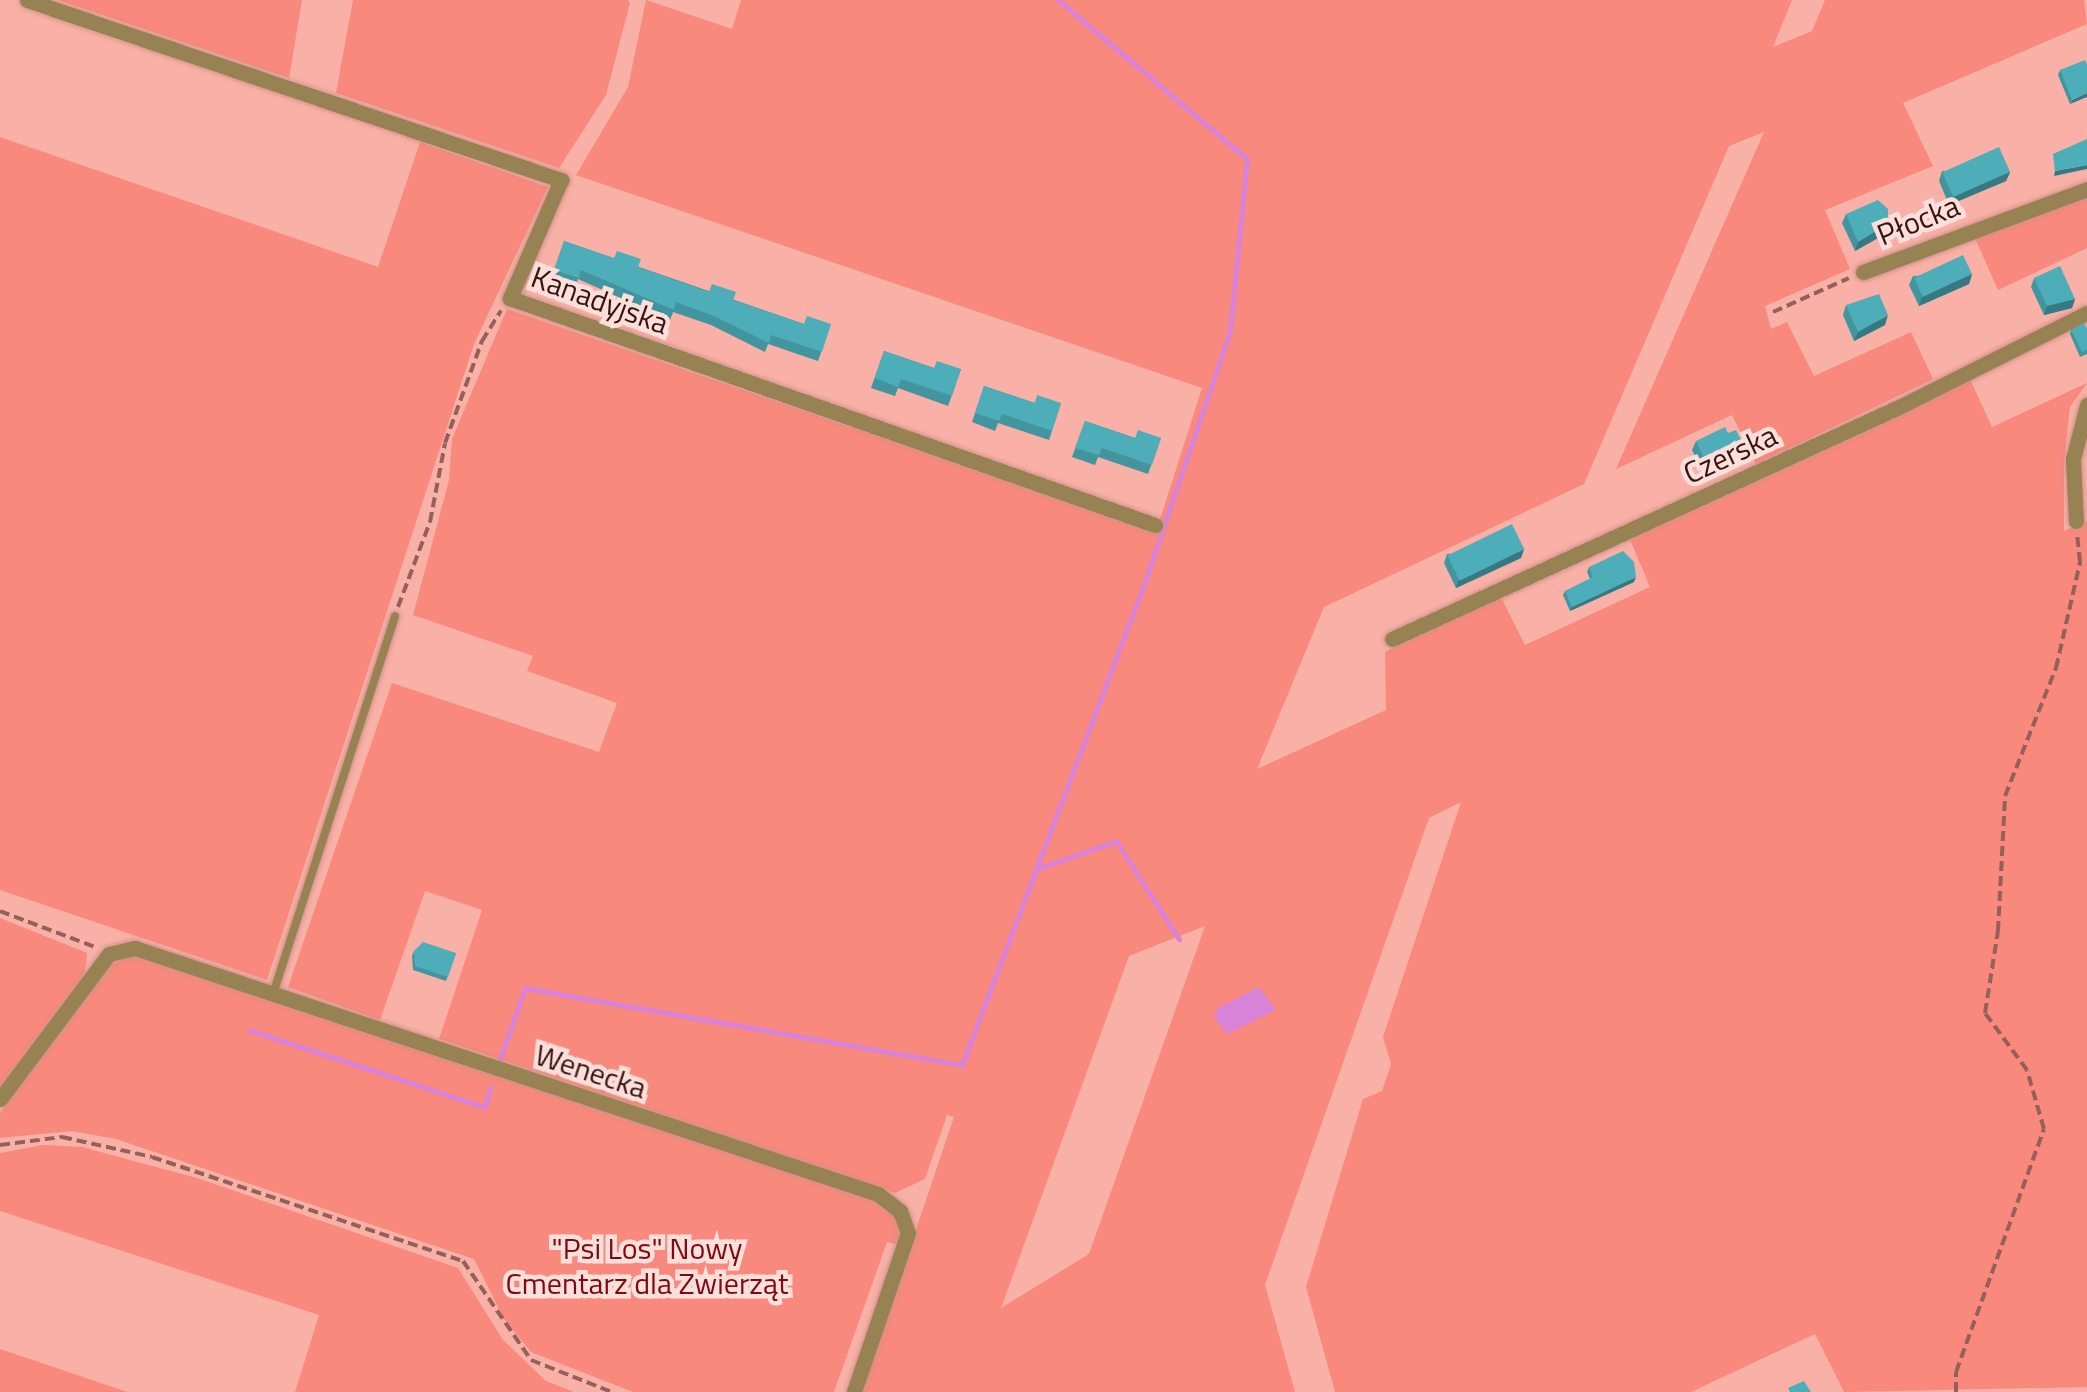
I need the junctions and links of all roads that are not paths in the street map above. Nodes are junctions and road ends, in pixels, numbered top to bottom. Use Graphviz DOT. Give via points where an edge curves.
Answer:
graph roads {
  1 [pos="27,0"];
  2 [pos="2087,189"];
  3 [pos="1863,272"];
  4 [pos="2087,313"];
  5 [pos="2087,405"];
  6 [pos="2076,521"];
  7 [pos="1156,525"];
  8 [pos="394,616"];
  9 [pos="1392,639"];
  10 [pos="273,994"];
  11 [pos="0,1099"];
  12 [pos="854,1392"];
  1 -- 7 [label="street, Kanadyjska" via="561,180 510,298"];
  2 -- 3 [label="street, Płocka"];
  4 -- 9 [label="street, Czerska" via="1899,407"];
  5 -- 6 [label="street" via="2073,460"];
  8 -- 10 [label="lane"];
  10 -- 11 [label="street, Wenecka" via="135,948 108,954"];
  10 -- 12 [label="street, Wenecka" via="892,1202 907,1226 906,1244"];
}
